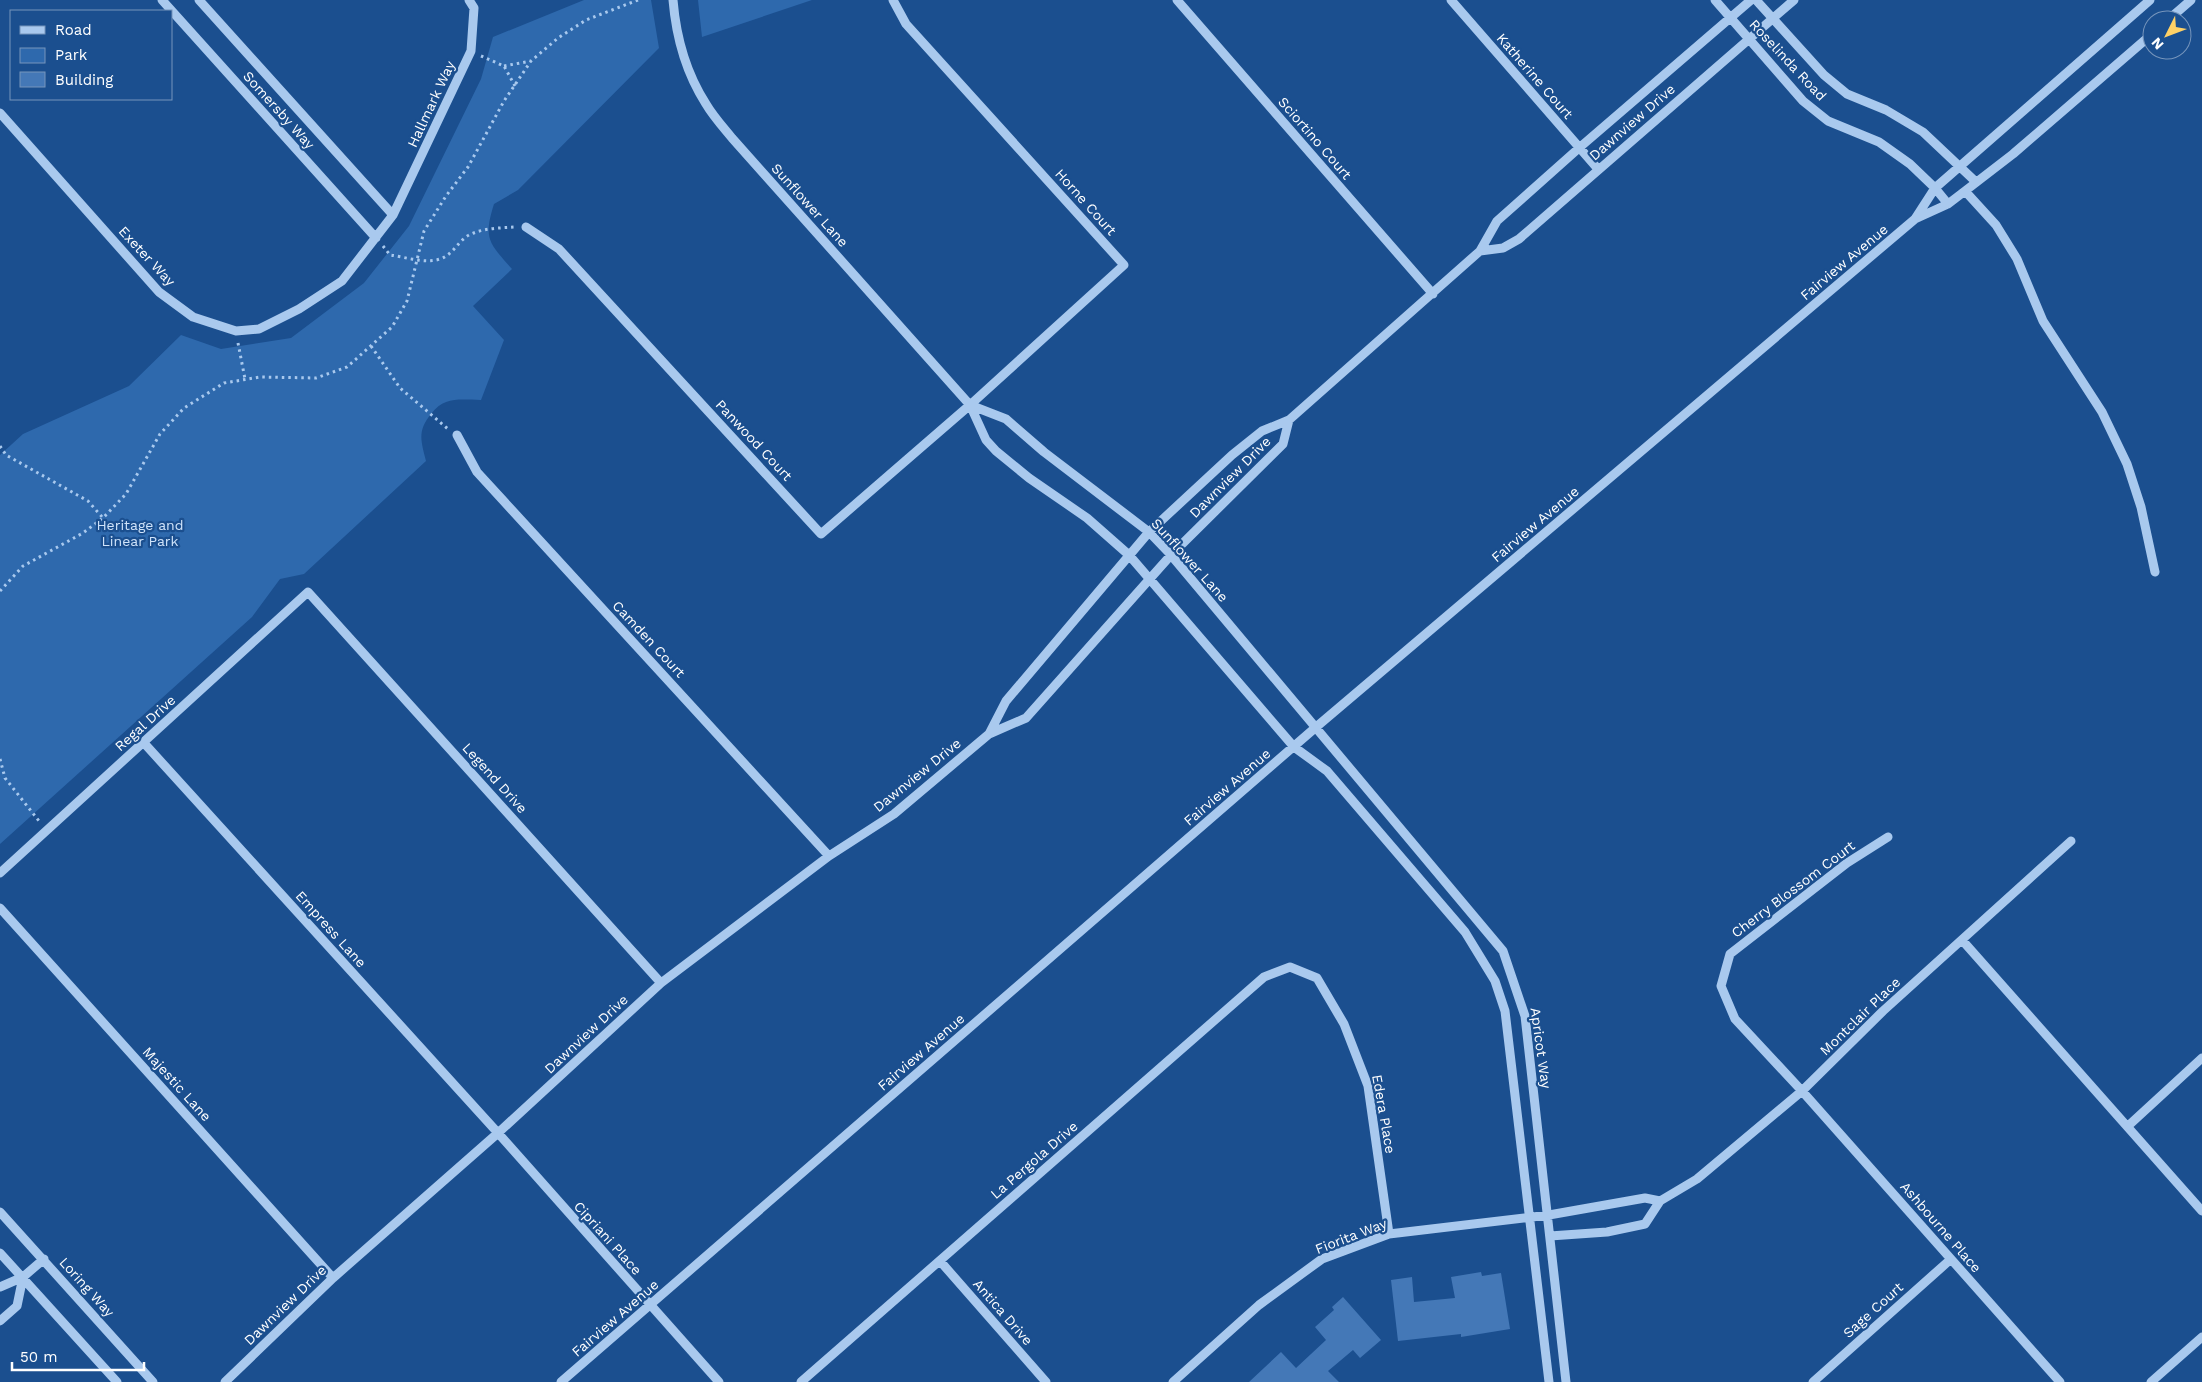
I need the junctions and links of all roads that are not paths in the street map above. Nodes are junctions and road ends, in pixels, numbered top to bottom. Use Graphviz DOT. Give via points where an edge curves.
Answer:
graph roads {
  1 [pos="162,0"];
  2 [pos="200,0"];
  3 [pos="469,0"];
  4 [pos="673,0"];
  5 [pos="893,0"];
  6 [pos="1177,0"];
  7 [pos="1451,0"];
  8 [pos="1715,0"];
  9 [pos="1751,0"];
  10 [pos="1756,0"];
  11 [pos="1794,0"];
  12 [pos="2150,0"];
  13 [pos="2191,0"];
  14 [pos="171,10"];
  15 [pos="2180,10"];
  16 [pos="172,11"];
  17 [pos="1730,18"];
  18 [pos="1773,19"];
  19 [pos="1749,39"];
  20 [pos="2142,43"];
  21 [pos="0,113"];
  22 [pos="1579,148"];
  23 [pos="1958,166"];
  24 [pos="1598,169"];
  25 [pos="1976,182"];
  26 [pos="1934,188"];
  27 [pos="1965,191"];
  28 [pos="1948,204"];
  29 [pos="393,215"];
  30 [pos="1915,219"];
  31 [pos="526,227"];
  32 [pos="376,238"];
  33 [pos="1480,251"];
  34 [pos="1432,294"];
  35 [pos="970,405"];
  36 [pos="1289,420"];
  37 [pos="457,435"];
  38 [pos="1149,532"];
  39 [pos="1129,555"];
  40 [pos="1171,556"];
  41 [pos="2155,572"];
  42 [pos="1151,580"];
  43 [pos="308,592"];
  44 [pos="1315,728"];
  45 [pos="989,734"];
  46 [pos="144,743"];
  47 [pos="1294,747"];
  48 [pos="1888,837"];
  49 [pos="2071,841"];
  50 [pos="829,856"];
  51 [pos="0,873"];
  52 [pos="0,908"];
  53 [pos="1962,940"];
  54 [pos="1290,967"];
  55 [pos="661,983"];
  56 [pos="2202,1058"];
  57 [pos="1802,1091"];
  58 [pos="2128,1126"];
  59 [pos="498,1133"];
  60 [pos="1660,1201"];
  61 [pos="2202,1211"];
  62 [pos="0,1212"];
  63 [pos="1549,1215"];
  64 [pos="1531,1218"];
  65 [pos="1388,1234"];
  66 [pos="1550,1236"];
  67 [pos="0,1252"];
  68 [pos="44,1259"];
  69 [pos="1951,1259"];
  70 [pos="940,1261"];
  71 [pos="23,1278"];
  72 [pos="333,1278"];
  73 [pos="0,1287"];
  74 [pos="650,1305"];
  75 [pos="0,1321"];
  76 [pos="2202,1337"];
  77 [pos="117,1382"];
  78 [pos="153,1382"];
  79 [pos="225,1382"];
  80 [pos="562,1382"];
  81 [pos="719,1382"];
  82 [pos="801,1382"];
  83 [pos="1046,1382"];
  84 [pos="1174,1382"];
  85 [pos="1549,1382"];
  86 [pos="1566,1382"];
  87 [pos="1813,1382"];
  88 [pos="2060,1382"];
  89 [pos="2151,1382"];
  1 -- 14 [label="street, Somersby Way"];
  2 -- 29 [label="street, Somersby Way"];
  3 -- 29 [label="street, Hallmark Way" via="474,8 472,51"];
  4 -- 35 [label="street, Sunflower Lane" via="676,29 686,65 705,104"];
  5 -- 35 [label="street, Horne Court" via="906,24 1124,264"];
  6 -- 34 [label="street, Sciortino Court"];
  7 -- 22 [label="street, Katherine Court"];
  8 -- 17 [label="street, Roselinda Road"];
  9 -- 17 [label="street, Dawnview Drive"];
  10 -- 18 [label="street, Roselinda Road"];
  11 -- 18 [label="street, Dawnview Drive"];
  12 -- 23 [label="street, Fairview Avenue"];
  13 -- 15 [label="street"];
  16 -- 32 [label="street, Somersby Way"];
  17 -- 19 [label="street, Roselinda Road"];
  17 -- 22 [label="street, Dawnview Drive"];
  18 -- 19 [label="street, Dawnview Drive"];
  18 -- 23 [label="street, Roselinda Road" via="1824,75 1847,94 1886,110 1923,132"];
  19 -- 24 [label="street, Dawnview Drive"];
  19 -- 26 [label="street, Roselinda Road" via="1803,101 1828,120 1879,142 1910,164"];
  20 -- 25 [label="street, Fairview Avenue"];
  21 -- 32 [label="street, Exeter Way" via="159,292 193,318 236,331 259,328 299,309 342,282"];
  22 -- 24 [label="street, Katherine Court"];
  22 -- 33 [label="street, Dawnview Drive" via="1497,221"];
  23 -- 25 [label="street, Roselinda Road"];
  23 -- 26 [label="street, Fairview Avenue"];
  24 -- 33 [label="street, Dawnview Drive" via="1519,239 1503,248"];
  25 -- 27 [label="street, Fairview Avenue"];
  26 -- 28 [label="street, Roselinda Road"];
  26 -- 30 [label="street, Fairview Avenue"];
  27 -- 28 [label="street, Fairview Avenue"];
  27 -- 41 [label="street" via="1996,225 2016,259 2043,320 2102,412 2127,464 2141,507"];
  28 -- 30 [label="street, Fairview Avenue"];
  29 -- 32 [label="street, Exeter Way"];
  30 -- 44 [label="street, Fairview Avenue"];
  31 -- 35 [label="street, Panwood Court" via="559,249 821,534"];
  33 -- 34 [label="street, Dawnview Drive"];
  34 -- 36 [label="street, Dawnview Drive"];
  35 -- 38 [label="street, Sunflower Lane" via="1006,419"];
  35 -- 39 [label="street, Sunflower Lane" via="986,440 996,451 1087,518"];
  36 -- 38 [label="street, Dawnview Drive" via="1262,431"];
  36 -- 40 [label="street, Dawnview Drive" via="1282,444"];
  37 -- 50 [label="street, Camden Court" via="477,472"];
  38 -- 39 [label="street, Dawnview Drive"];
  38 -- 40 [label="street, Sunflower Lane"];
  39 -- 42 [label="street, Sunflower Lane"];
  39 -- 45 [label="street, Dawnview Drive" via="1006,701"];
  40 -- 42 [label="street, Dawnview Drive"];
  40 -- 44 [label="street, Sunflower Lane"];
  42 -- 45 [label="street, Dawnview Drive" via="1026,718"];
  42 -- 47 [label="street, Sunflower Lane"];
  43 -- 46 [label="street, Regal Drive"];
  43 -- 55 [label="street, Legend Drive"];
  44 -- 47 [label="street, Fairview Avenue"];
  44 -- 63 [label="street, Apricot Way" via="1503,951 1525,1016"];
  45 -- 50 [label="street, Dawnview Drive" via="894,814"];
  46 -- 51 [label="street, Regal Drive"];
  46 -- 59 [label="street, Empress Lane"];
  47 -- 64 [label="street" via="1327,771 1465,932 1495,981 1505,1011"];
  47 -- 74 [label="street, Fairview Avenue"];
  48 -- 57 [label="street, Cherry Blossom Court" via="1847,863 1730,954 1721,986 1735,1019"];
  49 -- 53 [label="street, Montclair Place"];
  50 -- 55 [label="street, Dawnview Drive"];
  52 -- 72 [label="street, Majestic Lane"];
  53 -- 57 [label="street, Montclair Place" via="1883,1011"];
  53 -- 58 [label="street"];
  54 -- 65 [label="street, Edera Place" via="1317,978 1344,1024 1368,1086"];
  54 -- 70 [label="street, La Pergola Drive" via="1264,977"];
  55 -- 59 [label="street, Dawnview Drive"];
  56 -- 58 [label="street"];
  57 -- 60 [label="street, Montclair Place" via="1697,1180"];
  57 -- 69 [label="street, Ashbourne Place"];
  58 -- 61 [label="street"];
  59 -- 72 [label="street, Dawnview Drive"];
  59 -- 74 [label="street, Cipriani Place"];
  60 -- 63 [label="street" via="1645,1198"];
  60 -- 66 [label="street, Montclair Place" via="1645,1224 1607,1232"];
  62 -- 68 [label="street, Loring Way"];
  63 -- 64 [label="street, Fiorita Way"];
  63 -- 66 [label="street, Apricot Way"];
  64 -- 65 [label="street, Fiorita Way"];
  64 -- 85 [label="street"];
  65 -- 84 [label="street, Fiorita Way" via="1322,1259 1259,1305"];
  66 -- 86 [label="street, Apricot Way"];
  67 -- 71 [label="street"];
  68 -- 71 [label="street"];
  68 -- 78 [label="street, Loring Way"];
  69 -- 87 [label="street, Sage Court"];
  69 -- 88 [label="street, Ashbourne Place"];
  70 -- 82 [label="street, La Pergola Drive"];
  70 -- 83 [label="street, Antica Drive"];
  71 -- 73 [label="street"];
  71 -- 75 [label="street" via="17,1306"];
  71 -- 77 [label="street"];
  72 -- 79 [label="street, Dawnview Drive"];
  74 -- 80 [label="street, Fairview Avenue"];
  74 -- 81 [label="street, Cipriani Place"];
  76 -- 89 [label="street"];
}
